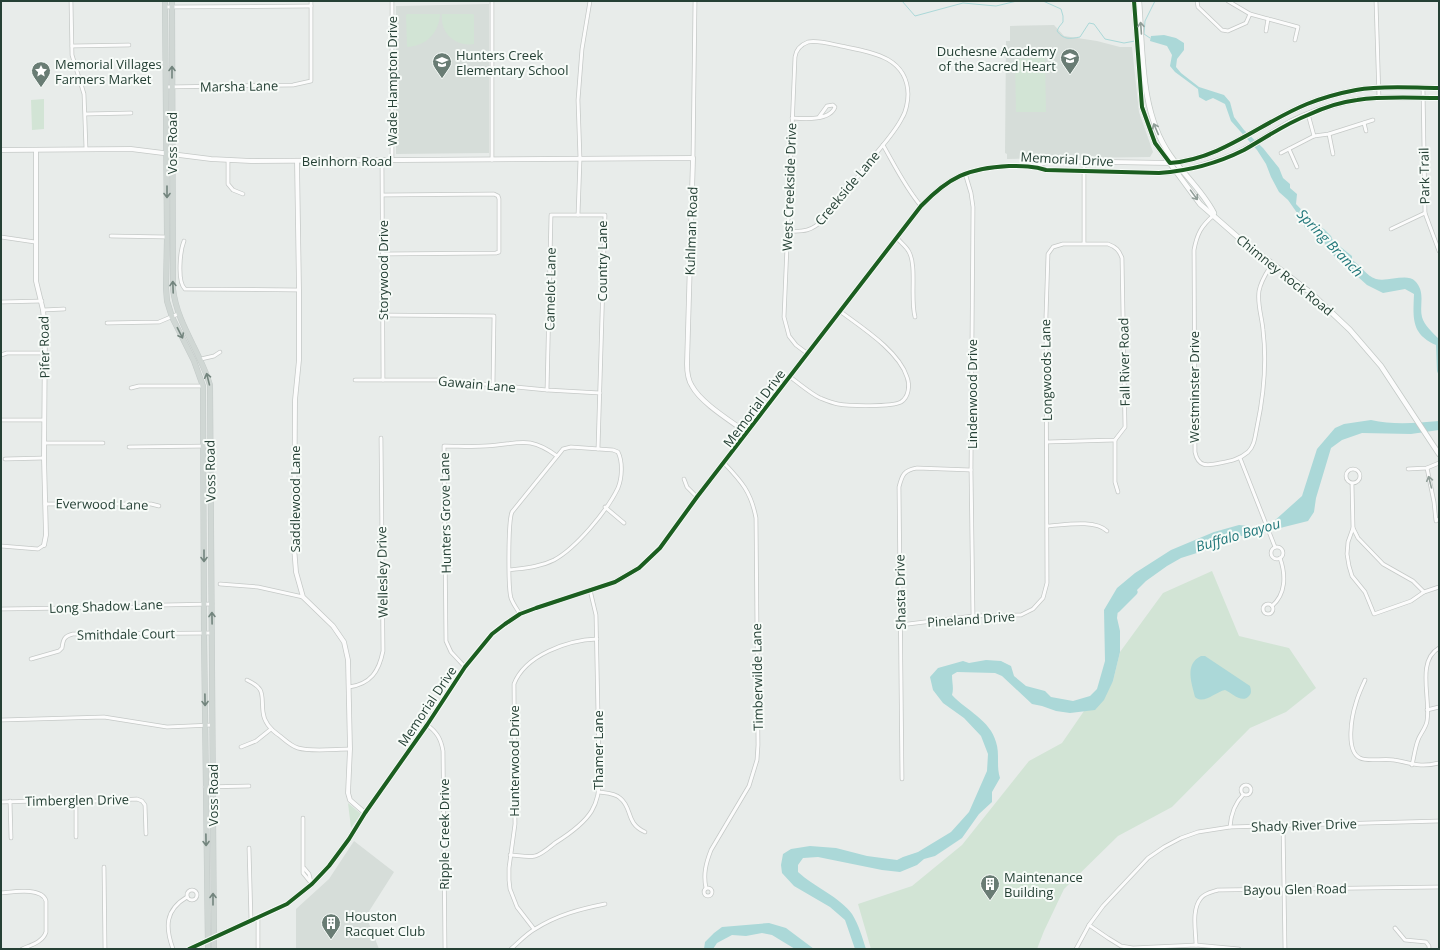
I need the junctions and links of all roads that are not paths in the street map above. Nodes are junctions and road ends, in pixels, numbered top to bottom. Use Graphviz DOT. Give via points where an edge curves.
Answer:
graph roads {
  1 [pos="71,1"];
  2 [pos="165,1"];
  3 [pos="172,1"];
  4 [pos="311,1"];
  5 [pos="392,1"];
  6 [pos="492,1"];
  7 [pos="590,1"];
  8 [pos="1197,1"];
  9 [pos="1228,1"];
  10 [pos="1376,1"];
  11 [pos="695,2"];
  12 [pos="1134,2"];
  13 [pos="1140,2"];
  14 [pos="311,6"];
  15 [pos="165,7"];
  16 [pos="172,7"];
  17 [pos="1250,14"];
  18 [pos="1268,19"];
  19 [pos="1266,31"];
  20 [pos="1295,40"];
  21 [pos="129,45"];
  22 [pos="832,45"];
  23 [pos="72,46"];
  24 [pos="1140,53"];
  25 [pos="166,87"];
  26 [pos="172,87"];
  27 [pos="1140,87"];
  28 [pos="1146,87"];
  29 [pos="1378,88"];
  30 [pos="1423,88"];
  31 [pos="1439,88"];
  32 [pos="1378,98"];
  33 [pos="1423,98"];
  34 [pos="1439,98"];
  35 [pos="131,113"];
  36 [pos="86,114"];
  37 [pos="1308,114"];
  38 [pos="819,117"];
  39 [pos="792,118"];
  40 [pos="1372,120"];
  41 [pos="1364,122"];
  42 [pos="1366,130"];
  43 [pos="1329,134"];
  44 [pos="1314,136"];
  45 [pos="883,145"];
  46 [pos="86,149"];
  47 [pos="1289,149"];
  48 [pos="1,150"];
  49 [pos="36,150"];
  50 [pos="169,153"];
  51 [pos="1281,153"];
  52 [pos="1333,154"];
  53 [pos="693,158"];
  54 [pos="580,159"];
  55 [pos="228,160"];
  56 [pos="392,160"];
  57 [pos="492,160"];
  58 [pos="297,161"];
  59 [pos="382,161"];
  60 [pos="1084,161"];
  61 [pos="1176,162"];
  62 [pos="1170,163"];
  63 [pos="1035,166"];
  64 [pos="1297,167"];
  65 [pos="1183,170"];
  66 [pos="1084,171"];
  67 [pos="1177,172"];
  68 [pos="965,173"];
  69 [pos="243,194"];
  70 [pos="382,195"];
  71 [pos="921,206"];
  72 [pos="1425,213"];
  73 [pos="578,215"];
  74 [pos="1214,215"];
  75 [pos="1391,229"];
  76 [pos="787,231"];
  77 [pos="111,236"];
  78 [pos="1,237"];
  79 [pos="167,237"];
  80 [pos="173,237"];
  81 [pos="897,238"];
  82 [pos="184,240"];
  83 [pos="35,242"];
  84 [pos="1084,243"];
  85 [pos="1439,251"];
  86 [pos="383,254"];
  87 [pos="1272,264"];
  88 [pos="299,290"];
  89 [pos="42,301"];
  90 [pos="1,302"];
  91 [pos="64,309"];
  92 [pos="43,310"];
  93 [pos="841,312"];
  94 [pos="178,314"];
  95 [pos="382,315"];
  96 [pos="172,317"];
  97 [pos="915,317"];
  98 [pos="107,323"];
  99 [pos="220,352"];
  100 [pos="45,353"];
  101 [pos="808,354"];
  102 [pos="1,355"];
  103 [pos="201,359"];
  104 [pos="790,377"];
  105 [pos="355,380"];
  106 [pos="383,380"];
  107 [pos="493,385"];
  108 [pos="202,386"];
  109 [pos="131,388"];
  110 [pos="547,390"];
  111 [pos="600,393"];
  112 [pos="203,396"];
  113 [pos="210,396"];
  114 [pos="1,420"];
  115 [pos="44,420"];
  116 [pos="747,433"];
  117 [pos="381,438"];
  118 [pos="1116,440"];
  119 [pos="1047,442"];
  120 [pos="45,443"];
  121 [pos="103,443"];
  122 [pos="203,446"];
  123 [pos="210,446"];
  124 [pos="129,447"];
  125 [pos="598,449"];
  126 [pos="1438,452"];
  127 [pos="557,456"];
  128 [pos="44,458"];
  129 [pos="1240,458"];
  130 [pos="5,459"];
  131 [pos="724,463"];
  132 [pos="1439,464"];
  133 [pos="1427,468"];
  134 [pos="1408,469"];
  135 [pos="971,470"];
  136 [pos="684,479"];
  137 [pos="1352,484"];
  138 [pos="203,489"];
  139 [pos="211,489"];
  140 [pos="1118,492"];
  141 [pos="697,497"];
  142 [pos="45,504"];
  143 [pos="159,506"];
  144 [pos="605,507"];
  145 [pos="1439,519"];
  146 [pos="624,523"];
  147 [pos="1048,526"];
  148 [pos="1354,528"];
  149 [pos="1107,531"];
  150 [pos="204,540"];
  151 [pos="211,540"];
  152 [pos="44,545"];
  153 [pos="1,546"];
  154 [pos="1275,547"];
  155 [pos="1280,558"];
  156 [pos="509,570"];
  157 [pos="220,584"];
  158 [pos="1439,587"];
  159 [pos="590,590"];
  160 [pos="1424,592"];
  161 [pos="303,597"];
  162 [pos="204,604"];
  163 [pos="212,604"];
  164 [pos="1038,605"];
  165 [pos="1272,606"];
  166 [pos="1,609"];
  167 [pos="520,614"];
  168 [pos="973,616"];
  169 [pos="900,625"];
  170 [pos="212,632"];
  171 [pos="204,633"];
  172 [pos="597,639"];
  173 [pos="1439,648"];
  174 [pos="31,659"];
  175 [pos="465,667"];
  176 [pos="205,680"];
  177 [pos="212,680"];
  178 [pos="247,680"];
  179 [pos="1365,680"];
  180 [pos="349,687"];
  181 [pos="1439,707"];
  182 [pos="1427,710"];
  183 [pos="1,720"];
  184 [pos="206,724"];
  185 [pos="212,725"];
  186 [pos="427,725"];
  187 [pos="271,729"];
  188 [pos="241,747"];
  189 [pos="350,749"];
  190 [pos="1439,763"];
  191 [pos="1412,765"];
  192 [pos="902,779"];
  193 [pos="249,786"];
  194 [pos="205,787"];
  195 [pos="213,787"];
  196 [pos="599,792"];
  197 [pos="1243,795"];
  198 [pos="10,801"];
  199 [pos="1,802"];
  200 [pos="76,802"];
  201 [pos="365,813"];
  202 [pos="303,818"];
  203 [pos="1439,821"];
  204 [pos="1283,825"];
  205 [pos="1230,827"];
  206 [pos="645,832"];
  207 [pos="146,834"];
  208 [pos="76,837"];
  209 [pos="10,838"];
  210 [pos="249,848"];
  211 [pos="510,855"];
  212 [pos="104,867"];
  213 [pos="312,884"];
  214 [pos="1439,887"];
  215 [pos="706,888"];
  216 [pos="1284,889"];
  217 [pos="1,893"];
  218 [pos="187,897"];
  219 [pos="605,904"];
  220 [pos="258,918"];
  221 [pos="251,921"];
  222 [pos="1088,925"];
  223 [pos="1395,928"];
  224 [pos="534,929"];
  225 [pos="214,938"];
  226 [pos="208,940"];
  227 [pos="1196,945"];
  228 [pos="22,949"];
  229 [pos="105,949"];
  230 [pos="173,949"];
  231 [pos="189,949"];
  232 [pos="208,949"];
  233 [pos="214,949"];
  234 [pos="258,949"];
  235 [pos="445,949"];
  236 [pos="511,949"];
  237 [pos="1076,949"];
  238 [pos="1239,949"];
  239 [pos="1285,949"];
  240 [pos="1429,949"];
  1 -- 23 [label="street"];
  2 -- 15 [label="main road, Voss Road"];
  3 -- 16 [label="main road, Voss Road"];
  4 -- 14 [label="street"];
  5 -- 56 [label="street, Wade Hampton Drive"];
  6 -- 57 [label="street"];
  7 -- 54 [label="street, Country Lane" via="582,49 578,100"];
  8 -- 17 [label="street" via="1198,7 1222,30 1228,31 1246,23"];
  9 -- 17 [label="street"];
  10 -- 29 [label="street"];
  11 -- 53 [label="street, Kuhlman Road"];
  12 -- 24 [label="main road, Chimney Rock Road"];
  24 -- 13 [label="main road, Chimney Rock Road, one-way"];
  14 -- 16 [label="street"];
  14 -- 26 [label="street, Marsha Lane" via="311,81 293,85"];
  15 -- 16 [label="street"];
  15 -- 25 [label="main road, Voss Road"];
  26 -- 16 [label="main road, Voss Road, one-way"];
  17 -- 18 [label="street"];
  18 -- 19 [label="street"];
  18 -- 20 [label="street" via="1298,27"];
  21 -- 23 [label="street"];
  22 -- 39 [label="street, West Creekside Drive" via="813,42 803,44 796,51"];
  22 -- 45 [label="street, Creekside Lane" via="882,56 892,62 906,82 908,95 905,110"];
  23 -- 36 [label="street" via="74,64 84,94"];
  24 -- 27 [label="main road, Chimney Rock Road"];
  24 -- 28 [label="main road, Chimney Rock Road"];
  25 -- 26 [label="street, Marsha Lane"];
  25 -- 50 [label="main road, Voss Road"];
  26 -- 50 [label="main road, Voss Road"];
  27 -- 28 [label="main road"];
  27 -- 62 [label="main road, Chimney Rock Road" via="1142,107 1155,144"];
  61 -- 28 [label="main road, Chimney Rock Road, one-way" via="1156,131"];
  29 -- 30 [label="main road, Memorial Drive"];
  29 -- 32 [label="street"];
  29 -- 61 [label="main road, Memorial Drive" via="1334,95 1306,104 1235,143 1210,154"];
  30 -- 31 [label="main road, Memorial Drive"];
  30 -- 33 [label="street, Park Trail"];
  32 -- 33 [label="main road, Memorial Drive"];
  32 -- 37 [label="main road, Memorial Drive" via="1342,102"];
  33 -- 34 [label="main road, Memorial Drive"];
  33 -- 72 [label="street, Park Trail"];
  35 -- 36 [label="street"];
  36 -- 46 [label="street"];
  37 -- 44 [label="street"];
  37 -- 65 [label="main road, Memorial Drive" via="1243,150 1206,165"];
  38 -- 38 [label="street" via="827,106 831,104 835,107 830,114"];
  38 -- 39 [label="street"];
  39 -- 76 [label="street, West Creekside Drive"];
  40 -- 41 [label="street"];
  41 -- 42 [label="street"];
  41 -- 43 [label="street"];
  43 -- 44 [label="street"];
  43 -- 52 [label="street"];
  44 -- 47 [label="street"];
  45 -- 71 [label="street" via="910,194"];
  45 -- 76 [label="street, Creekside Lane" via="819,224 803,232"];
  46 -- 49 [label="street, Beinhorn Road"];
  46 -- 50 [label="street, Beinhorn Road" via="131,149"];
  47 -- 51 [label="street"];
  47 -- 64 [label="street"];
  48 -- 49 [label="street, Beinhorn Road"];
  49 -- 83 [label="street, Pifer Road"];
  50 -- 55 [label="street, Beinhorn Road"];
  50 -- 79 [label="main road, Voss Road, one-way"];
  50 -- 80 [label="main road, Voss Road"];
  53 -- 54 [label="street, Beinhorn Road"];
  53 -- 116 [label="street, Kuhlman Road" via="688,374 699,396"];
  54 -- 57 [label="street, Beinhorn Road"];
  54 -- 73 [label="street, Country Lane"];
  55 -- 58 [label="street, Beinhorn Road"];
  55 -- 69 [label="street" via="228,184 233,190"];
  56 -- 57 [label="street, Beinhorn Road"];
  56 -- 59 [label="street, Beinhorn Road"];
  58 -- 59 [label="street, Beinhorn Road"];
  58 -- 88 [label="street, Saddlewood Lane"];
  59 -- 70 [label="street, Storywood Drive"];
  60 -- 62 [label="street, Memorial Drive"];
  60 -- 63 [label="street, Memorial Drive" via="1049,161"];
  60 -- 66 [label="street"];
  61 -- 62 [label="main road, Memorial Drive"];
  61 -- 65 [label="main road, Chimney Rock Road"];
  62 -- 67 [label="main road, Chimney Rock Road"];
  63 -- 66 [label="street, Memorial Drive" via="1046,170"];
  63 -- 68 [label="street, Memorial Drive" via="985,168"];
  65 -- 67 [label="main road, Memorial Drive"];
  65 -- 74 [label="main road, Chimney Rock Road"];
  66 -- 67 [label="street, Memorial Drive"];
  66 -- 84 [label="street"];
  67 -- 74 [label="main road, Chimney Rock Road, one-way" via="1200,204"];
  68 -- 71 [label="street, Memorial Drive" via="936,190"];
  68 -- 135 [label="street, Lindenwood Drive" via="973,207"];
  70 -- 86 [label="street, Storywood Drive"];
  70 -- 86 [label="street" via="494,194 499,199 499,252"];
  71 -- 81 [label="street, Memorial Drive"];
  72 -- 75 [label="street"];
  72 -- 85 [label="street, Park Trail"];
  73 -- 110 [label="street, Camelot Lane" via="551,214"];
  73 -- 111 [label="street, Country Lane" via="605,215"];
  74 -- 87 [label="main road, Chimney Rock Road"];
  74 -- 129 [label="street, Westminster Drive" via="1200,230 1194,250 1194,452 1199,463 1204,465"];
  76 -- 101 [label="street, West Creekside Drive" via="784,317 790,336 796,345"];
  77 -- 79 [label="street"];
  78 -- 83 [label="street"];
  79 -- 80 [label="street"];
  79 -- 96 [label="main road, Voss Road" via="166,288"];
  94 -- 80 [label="main road, Voss Road, one-way" via="173,289"];
  81 -- 93 [label="street, Memorial Drive"];
  81 -- 97 [label="street" via="908,249 912,259"];
  82 -- 88 [label="street" via="181,253 181,280 185,289"];
  83 -- 89 [label="street, Pifer Road" via="36,281"];
  84 -- 118 [label="street, Fall River Road" via="1108,244 1120,253 1122,258 1125,427"];
  84 -- 119 [label="street, Longwoods Lane" via="1058,245 1048,254"];
  86 -- 95 [label="street, Storywood Drive"];
  87 -- 126 [label="main road, Chimney Rock Road" via="1311,293 1350,330 1381,366"];
  87 -- 129 [label="street" via="1259,292 1266,353 1263,397 1253,446"];
  88 -- 161 [label="street, Saddlewood Lane" via="294,547 296,572"];
  89 -- 90 [label="street"];
  89 -- 92 [label="street, Pifer Road"];
  91 -- 92 [label="street"];
  92 -- 100 [label="street, Pifer Road"];
  93 -- 101 [label="street, Memorial Drive"];
  93 -- 104 [label="street" via="878,340 899,362 909,384 907,396 901,402 889,405 837,404 820,398"];
  94 -- 96 [label="street"];
  94 -- 103 [label="main road, Voss Road"];
  95 -- 106 [label="street, Storywood Drive"];
  95 -- 107 [label="street" via="494,316"];
  96 -- 98 [label="street" via="158,322"];
  96 -- 108 [label="main road, Voss Road, one-way" via="194,361"];
  99 -- 103 [label="street"];
  100 -- 102 [label="street"];
  100 -- 115 [label="street, Pifer Road"];
  101 -- 104 [label="street, Memorial Drive"];
  113 -- 103 [label="main road, Voss Road, one-way" via="210,385"];
  104 -- 116 [label="street, Memorial Drive"];
  105 -- 106 [label="street, Gawain Lane"];
  106 -- 107 [label="street, Gawain Lane" via="440,380"];
  107 -- 110 [label="street, Gawain Lane"];
  108 -- 109 [label="street"];
  108 -- 112 [label="main road, Voss Road"];
  110 -- 111 [label="street, Gawain Lane"];
  111 -- 125 [label="street, Country Lane"];
  112 -- 113 [label="main road"];
  112 -- 122 [label="main road, Voss Road"];
  113 -- 123 [label="main road, Voss Road"];
  114 -- 115 [label="street"];
  115 -- 120 [label="street, Pifer Road"];
  116 -- 131 [label="street, Memorial Drive"];
  117 -- 180 [label="street, Wellesley Drive" via="383,651 380,666 372,677 357,686"];
  118 -- 119 [label="street"];
  118 -- 140 [label="street"];
  119 -- 147 [label="street, Longwoods Lane"];
  120 -- 121 [label="street"];
  120 -- 128 [label="street, Pifer Road"];
  122 -- 123 [label="street"];
  122 -- 124 [label="street"];
  122 -- 138 [label="main road, Voss Road"];
  123 -- 139 [label="main road, Voss Road"];
  125 -- 127 [label="street" via="567,447"];
  125 -- 144 [label="street" via="618,452 621,462 618,488"];
  127 -- 156 [label="street" via="512,512"];
  127 -- 175 [label="street, Hunters Grove Lane" via="535,443 444,446 446,641 451,652"];
  128 -- 130 [label="street"];
  128 -- 142 [label="street, Pifer Road"];
  129 -- 154 [label="street"];
  131 -- 141 [label="street, Memorial Drive"];
  131 -- 215 [label="street, Timberwilde Lane" via="748,491 756,518 758,743 757,760 749,786 707,861 704,880"];
  132 -- 133 [label="street"];
  133 -- 134 [label="street"];
  145 -- 133 [label="street, one-way" via="1436,521"];
  135 -- 168 [label="street, Lindenwood Drive"];
  135 -- 169 [label="street, Shasta Drive" via="917,468 901,477"];
  136 -- 141 [label="street" via="687,487"];
  137 -- 137 [label="street" via="1358,482 1360,477 1357,470 1352,469 1346,473 1345,478"];
  137 -- 148 [label="street"];
  138 -- 139 [label="main road"];
  138 -- 150 [label="main road, Voss Road"];
  139 -- 151 [label="main road, Voss Road"];
  141 -- 159 [label="street, Memorial Drive" via="660,548 638,568 615,582"];
  142 -- 143 [label="street, Everwood Lane"];
  142 -- 152 [label="street, Pifer Road"];
  144 -- 146 [label="street"];
  144 -- 156 [label="street" via="570,549 553,560 536,566"];
  147 -- 149 [label="street" via="1091,524 1103,527"];
  147 -- 164 [label="street, Longwoods Lane" via="1047,583"];
  148 -- 160 [label="street" via="1358,538 1383,564 1413,581"];
  148 -- 160 [label="street" via="1348,542 1349,566 1352,576 1365,592 1374,614 1411,601"];
  150 -- 151 [label="main road"];
  150 -- 162 [label="main road, Voss Road, one-way"];
  151 -- 163 [label="main road, Voss Road"];
  152 -- 153 [label="street" via="38,550"];
  154 -- 155 [label="street" via="1283,550"];
  154 -- 155 [label="street" via="1271,552 1272,556"];
  155 -- 165 [label="street" via="1284,575 1283,587 1279,598"];
  156 -- 167 [label="street" via="511,599"];
  157 -- 161 [label="street" via="258,587"];
  158 -- 160 [label="street"];
  159 -- 167 [label="street, Memorial Drive"];
  159 -- 172 [label="street, Thamer Lane" via="596,615"];
  161 -- 180 [label="street" via="333,626 344,642"];
  162 -- 163 [label="street, Long Shadow Lane"];
  162 -- 166 [label="street, Long Shadow Lane"];
  162 -- 171 [label="main road, Voss Road"];
  170 -- 163 [label="main road, Voss Road, one-way"];
  164 -- 168 [label="street, Pineland Drive" via="1021,616"];
  167 -- 175 [label="street, Memorial Drive" via="492,634"];
  168 -- 169 [label="street, Pineland Drive"];
  169 -- 192 [label="street, Shasta Drive"];
  170 -- 171 [label="street"];
  170 -- 177 [label="main road, Voss Road"];
  171 -- 174 [label="street, Smithdale Court" via="73,634 65,637 59,651"];
  171 -- 176 [label="main road, Voss Road"];
  172 -- 196 [label="street, Thamer Lane" via="601,781"];
  172 -- 211 [label="street, Hunterwood Drive" via="574,642 544,654 529,663 514,684 515,824"];
  173 -- 182 [label="street" via="1428,660"];
  175 -- 186 [label="street, Memorial Drive"];
  176 -- 177 [label="main road"];
  176 -- 184 [label="main road, Voss Road, one-way"];
  177 -- 185 [label="main road, Voss Road"];
  178 -- 187 [label="street" via="261,690 263,713"];
  179 -- 191 [label="street" via="1356,702 1351,731 1355,754 1365,760 1393,760"];
  180 -- 189 [label="street"];
  181 -- 182 [label="street"];
  182 -- 191 [label="street" via="1427,722 1418,740"];
  183 -- 184 [label="street" via="104,717 167,726"];
  184 -- 185 [label="street"];
  184 -- 194 [label="main road, Voss Road"];
  185 -- 195 [label="main road, Voss Road"];
  186 -- 201 [label="street, Memorial Drive"];
  186 -- 235 [label="street, Ripple Creek Drive" via="439,736 443,751"];
  187 -- 188 [label="street" via="256,741"];
  187 -- 189 [label="street" via="298,748"];
  189 -- 201 [label="street" via="348,793 350,800"];
  190 -- 191 [label="street"];
  193 -- 195 [label="street"];
  194 -- 195 [label="street"];
  194 -- 226 [label="main road, Voss Road, one-way"];
  225 -- 195 [label="main road, Voss Road, one-way"];
  196 -- 206 [label="street" via="620,797 634,825"];
  196 -- 211 [label="street, Thamer Lane" via="589,816 569,835 536,856"];
  197 -- 205 [label="street" via="1235,806"];
  198 -- 199 [label="street, Timberglen Drive"];
  198 -- 200 [label="street, Timberglen Drive"];
  198 -- 209 [label="street"];
  200 -- 207 [label="street, Timberglen Drive" via="137,799 142,801"];
  200 -- 208 [label="street"];
  201 -- 213 [label="street, Memorial Drive" via="329,866"];
  202 -- 213 [label="street" via="303,873"];
  203 -- 204 [label="street, Shady River Drive"];
  204 -- 205 [label="street, Shady River Drive"];
  204 -- 216 [label="street"];
  205 -- 222 [label="street, Shady River Drive" via="1198,832 1172,843 1148,858"];
  210 -- 221 [label="street"];
  211 -- 224 [label="street, Hunterwood Drive" via="511,894 517,907"];
  212 -- 229 [label="street"];
  213 -- 220 [label="street, Memorial Drive" via="287,904"];
  214 -- 216 [label="street, Bayou Glen Road"];
  216 -- 227 [label="street, Bayou Glen Road" via="1218,890 1206,894 1201,898 1195,912"];
  216 -- 239 [label="street"];
  217 -- 228 [label="street" via="31,892 45,897 45,936 42,940"];
  218 -- 230 [label="street" via="176,905 169,918 168,933"];
  219 -- 224 [label="street" via="557,916"];
  220 -- 221 [label="street, Memorial Drive"];
  220 -- 234 [label="street"];
  221 -- 225 [label="street, Memorial Drive"];
  222 -- 227 [label="street" via="1121,946 1134,948"];
  222 -- 237 [label="street, Shady River Drive"];
  223 -- 240 [label="street" via="1404,940 1426,942"];
  224 -- 236 [label="street"];
  225 -- 226 [label="street, Memorial Drive"];
  225 -- 233 [label="main road, Voss Road"];
  226 -- 231 [label="street, Memorial Drive"];
  226 -- 232 [label="main road, Voss Road"];
  227 -- 238 [label="street"];
}
